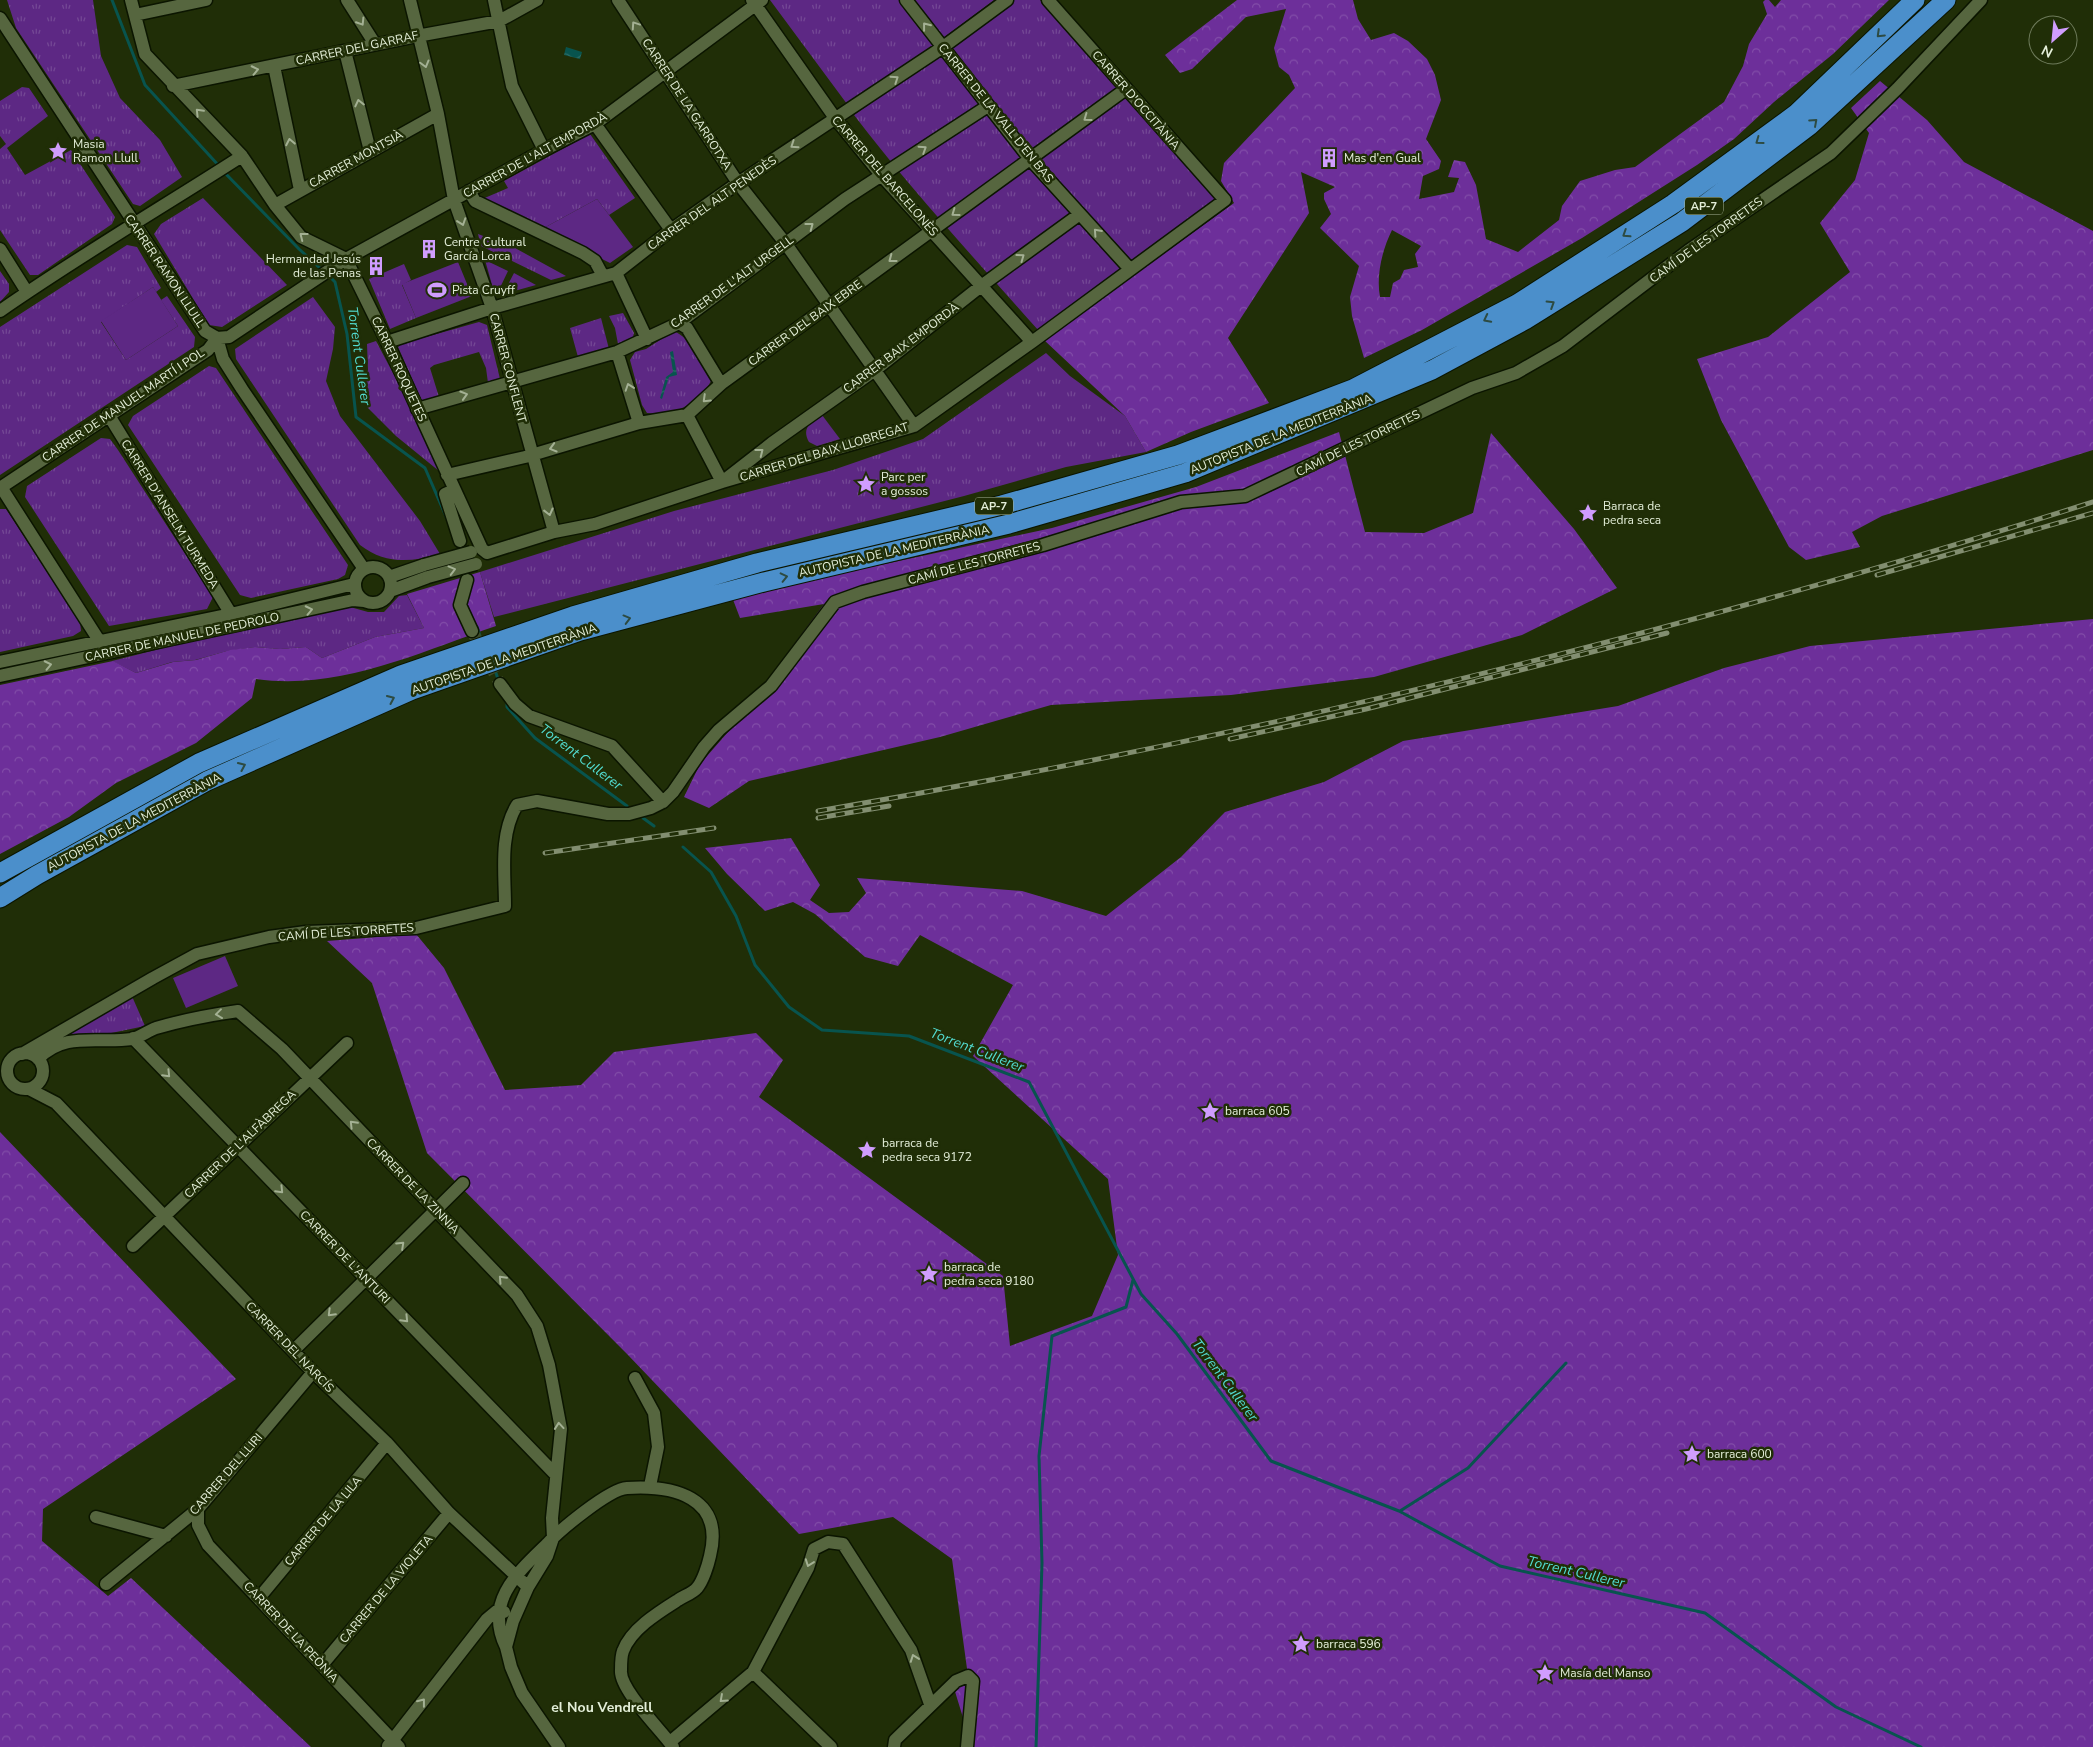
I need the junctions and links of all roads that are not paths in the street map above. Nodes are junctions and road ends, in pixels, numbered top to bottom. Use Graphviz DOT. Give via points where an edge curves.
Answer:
graph roads {
  1 [pos="131,0"];
  2 [pos="206,0"];
  3 [pos="347,0"];
  4 [pos="410,0"];
  5 [pos="494,0"];
  6 [pos="537,0"];
  7 [pos="618,0"];
  8 [pos="906,0"];
  9 [pos="1007,0"];
  10 [pos="1048,0"];
  11 [pos="1916,0"];
  12 [pos="1946,0"];
  13 [pos="1982,0"];
  14 [pos="756,2"];
  15 [pos="135,15"];
  16 [pos="0,18"];
  17 [pos="499,22"];
  18 [pos="417,36"];
  19 [pos="375,44"];
  20 [pos="942,47"];
  21 [pos="345,51"];
  22 [pos="274,66"];
  23 [pos="667,72"];
  24 [pos="173,86"];
  25 [pos="1126,89"];
  26 [pos="988,106"];
  27 [pos="438,114"];
  28 [pos="835,118"];
  29 [pos="595,124"];
  30 [pos="544,150"];
  31 [pos="370,151"];
  32 [pos="242,156"];
  33 [pos="1030,159"];
  34 [pos="882,176"];
  35 [pos="738,182"];
  36 [pos="300,190"];
  37 [pos="470,191"];
  38 [pos="454,200"];
  39 [pos="1224,200"];
  40 [pos="275,205"];
  41 [pos="1080,214"];
  42 [pos="133,223"];
  43 [pos="671,230"];
  44 [pos="931,230"];
  45 [pos="786,244"];
  46 [pos="0,249"];
  47 [pos="346,259"];
  48 [pos="1129,268"];
  49 [pos="616,274"];
  50 [pos="602,276"];
  51 [pos="982,286"];
  52 [pos="27,292"];
  53 [pos="830,305"];
  54 [pos="492,308"];
  55 [pos="0,311"];
  56 [pos="679,323"];
  57 [pos="217,338"];
  58 [pos="647,338"];
  59 [pos="387,342"];
  60 [pos="1032,342"];
  61 [pos="617,352"];
  62 [pos="875,370"];
  63 [pos="511,380"];
  64 [pos="721,384"];
  65 [pos="418,409"];
  66 [pos="108,414"];
  67 [pos="686,415"];
  68 [pos="640,423"];
  69 [pos="914,426"];
  70 [pos="532,454"];
  71 [pos="447,475"];
  72 [pos="722,482"];
  73 [pos="1,488"];
  74 [pos="454,490"];
  75 [pos="554,532"];
  76 [pos="460,541"];
  77 [pos="483,552"];
  78 [pos="364,569"];
  79 [pos="426,571"];
  80 [pos="389,577"];
  81 [pos="467,580"];
  82 [pos="354,584"];
  83 [pos="390,591"];
  84 [pos="364,601"];
  85 [pos="231,614"];
  86 [pos="472,631"];
  87 [pos="100,642"];
  88 [pos="0,662"];
  89 [pos="0,676"];
  90 [pos="500,684"];
  91 [pos="663,802"];
  92 [pos="0,873"];
  93 [pos="0,898"];
  94 [pos="133,1038"];
  95 [pos="347,1043"];
  96 [pos="18,1055"];
  97 [pos="38,1059"];
  98 [pos="0,1062"];
  99 [pos="42,1077"];
  100 [pos="309,1078"];
  101 [pos="6,1082"];
  102 [pos="29,1089"];
  103 [pos="56,1103"];
  104 [pos="238,1146"];
  105 [pos="463,1183"];
  106 [pos="437,1211"];
  107 [pos="164,1216"];
  108 [pos="133,1246"];
  109 [pos="366,1278"];
  110 [pos="294,1350"];
  111 [pos="313,1372"];
  112 [pos="635,1378"];
  113 [pos="387,1444"];
  114 [pos="559,1451"];
  115 [pos="542,1460"];
  116 [pos="556,1475"];
  117 [pos="650,1486"];
  118 [pos="198,1509"];
  119 [pos="449,1513"];
  120 [pos="96,1517"];
  121 [pos="166,1536"];
  122 [pos="552,1538"];
  123 [pos="514,1575"];
  124 [pos="106,1584"];
  125 [pos="528,1587"];
  126 [pos="258,1598"];
  127 [pos="499,1609"];
  128 [pos="515,1616"];
  129 [pos="506,1647"];
  130 [pos="322,1665"];
  131 [pos="753,1672"];
  132 [pos="930,1704"];
  133 [pos="392,1745"];
  134 [pos="672,1745"];
  135 [pos="560,1747"];
  136 [pos="831,1747"];
  137 [pos="894,1747"];
  138 [pos="967,1747"];
  1 -- 15 [label="street"];
  2 -- 15 [label="street"];
  3 -- 19 [label="street, one-way"];
  4 -- 18 [label="street, CARRER CONFLENT"];
  5 -- 17 [label="street"];
  6 -- 17 [label="street, CARRER DEL GARRAF"];
  23 -- 7 [label="street, CARRER DE LA GARROTXA, one-way"];
  20 -- 8 [label="street, CARRER DE LA VALL D'EN BAS, one-way"];
  9 -- 20 [label="street, CARRER DEL ALT PENEDÈS"];
  10 -- 25 [label="street, CARRER D'OCCITÀNIA"];
  11 -- 92 [label="highway, AUTOPISTA DE LA MEDITERRÀNIA / AP-7, one-way" via="1796,114 1673,204 1517,304 1353,389 1178,455 1002,505 757,563 573,616 401,676 199,763"];
  93 -- 12 [label="highway, AUTOPISTA DE LA MEDITERRÀNIA / AP-7, one-way" via="207,782 412,690 580,631 764,582 1009,524 1185,473 1432,370 1525,320 1682,222 1809,126"];
  13 -- 91 [label="street, CAMÍ DE LES TORRETES" via="1831,153 1688,251 1563,346 1516,373 1472,388 1244,496 1181,502 835,602 771,686 704,747"];
  14 -- 23 [label="street, CARRER DE L'ALT EMPORDÀ"];
  14 -- 28 [label="street, CARRER DEL BARCELONÈS"];
  15 -- 24 [label="street" via="145,54"];
  16 -- 42 [label="street, CARRER RAMON LLULL"];
  17 -- 18 [label="street, CARRER DEL GARRAF"];
  17 -- 30 [label="street" via="512,86"];
  18 -- 19 [label="street, CARRER DEL GARRAF"];
  18 -- 27 [label="street, CARRER CONFLENT, one-way"];
  19 -- 21 [label="street, CARRER DEL GARRAF"];
  20 -- 26 [label="street, CARRER DE LA VALL D'EN BAS"];
  28 -- 20 [label="street, CARRER DEL ALT PENEDÈS, one-way"];
  21 -- 22 [label="street, CARRER DEL GARRAF"];
  31 -- 21 [label="street, one-way"];
  24 -- 22 [label="street, CARRER DEL GARRAF, one-way"];
  36 -- 22 [label="street, one-way"];
  23 -- 29 [label="street, CARRER DE L'ALT EMPORDÀ"];
  23 -- 35 [label="street, CARRER DE LA GARROTXA"];
  32 -- 24 [label="street, one-way"];
  25 -- 33 [label="street, CARRER DEL BAIX EBRE, one-way"];
  25 -- 39 [label="street, CARRER D'OCCITÀNIA"];
  26 -- 33 [label="street, CARRER DE LA VALL D'EN BAS"];
  34 -- 26 [label="street, CARRER DE L'ALT URGELL, one-way"];
  27 -- 31 [label="street, CARRER MONTSIÀ"];
  27 -- 38 [label="street, CARRER CONFLENT"];
  28 -- 34 [label="street, CARRER DEL BARCELONÈS"];
  28 -- 35 [label="street, CARRER DEL ALT PENEDÈS, one-way"];
  29 -- 30 [label="street, CARRER DE L'ALT EMPORDÀ"];
  29 -- 43 [label="street"];
  30 -- 37 [label="street, CARRER DE L'ALT EMPORDÀ"];
  31 -- 36 [label="street, CARRER MONTSIÀ"];
  32 -- 40 [label="street"];
  32 -- 42 [label="street"];
  33 -- 41 [label="street, CARRER DE LA VALL D'EN BAS"];
  33 -- 44 [label="street, CARRER DEL BAIX EBRE, one-way"];
  34 -- 44 [label="street, CARRER DEL BARCELONÈS"];
  45 -- 34 [label="street, CARRER DE L'ALT URGELL, one-way"];
  35 -- 43 [label="street, CARRER DEL ALT PENEDÈS"];
  35 -- 45 [label="street, CARRER DE LA GARROTXA"];
  36 -- 40 [label="street, CARRER MONTSIÀ"];
  37 -- 38 [label="street, CARRER DE L'ALT EMPORDÀ"];
  37 -- 50 [label="street" via="475,201 583,253 595,261"];
  38 -- 47 [label="street, CARRER DE L'ALT EMPORDÀ"];
  38 -- 54 [label="street, CARRER CONFLENT, one-way"];
  39 -- 48 [label="street, CARRER DEL BAIX LLOBREGAT"];
  47 -- 40 [label="street, one-way" via="301,237"];
  48 -- 41 [label="street, CARRER DE LA VALL D'EN BAS, one-way"];
  51 -- 41 [label="street, CARRER BAIX EMPORDÀ, one-way"];
  42 -- 52 [label="street" via="107,243"];
  42 -- 57 [label="street, CARRER RAMON LLULL" via="204,331"];
  43 -- 49 [label="street, CARRER DEL ALT PENEDÈS"];
  44 -- 51 [label="street, CARRER DEL BARCELONÈS"];
  44 -- 53 [label="street, CARRER DEL BAIX EBRE, one-way"];
  45 -- 53 [label="street, CARRER DE LA GARROTXA"];
  45 -- 56 [label="street, CARRER DE L'ALT URGELL"];
  46 -- 52 [label="street"];
  47 -- 57 [label="street, CARRER DE MANUEL MARTÍ I POL" via="229,337"];
  47 -- 59 [label="street, CARRER ROQUETES"];
  48 -- 60 [label="street, CARRER DEL BAIX LLOBREGAT"];
  49 -- 50 [label="street"];
  49 -- 58 [label="street"];
  50 -- 54 [label="street"];
  51 -- 60 [label="street, CARRER DEL BARCELONÈS"];
  51 -- 62 [label="street, CARRER BAIX EMPORDÀ"];
  52 -- 55 [label="street"];
  53 -- 62 [label="street, CARRER DE LA GARROTXA"];
  53 -- 64 [label="street, CARRER DEL BAIX EBRE"];
  54 -- 59 [label="street"];
  54 -- 63 [label="street, CARRER CONFLENT"];
  56 -- 58 [label="street, CARRER DE L'ALT URGELL"];
  56 -- 64 [label="street" via="687,328"];
  57 -- 66 [label="street, CARRER DE MANUEL MARTÍ I POL" via="208,350"];
  57 -- 78 [label="street, CARRER RAMON LLULL" via="223,359 242,389"];
  58 -- 61 [label="street, CARRER DE L'ALT URGELL"];
  59 -- 65 [label="street, CARRER ROQUETES"];
  60 -- 69 [label="street, CARRER DEL BAIX LLOBREGAT"];
  61 -- 63 [label="street, CARRER DE L'ALT URGELL"];
  68 -- 61 [label="street, one-way"];
  62 -- 69 [label="street, CARRER DE LA GARROTXA"];
  72 -- 62 [label="street, CARRER BAIX EMPORDÀ, one-way"];
  65 -- 63 [label="street, CARRER DE L'ALT URGELL, one-way"];
  63 -- 70 [label="street, CARRER CONFLENT"];
  64 -- 67 [label="street, CARRER DEL BAIX EBRE, one-way"];
  65 -- 71 [label="street, CARRER ROQUETES"];
  66 -- 73 [label="street, CARRER DE MANUEL MARTÍ I POL"];
  66 -- 85 [label="street, CARRER D'ANSELM TURMEDA"];
  67 -- 68 [label="street"];
  67 -- 72 [label="street"];
  68 -- 70 [label="street, one-way"];
  69 -- 72 [label="street, CARRER DEL BAIX LLOBREGAT"];
  70 -- 71 [label="street"];
  70 -- 75 [label="street, CARRER CONFLENT, one-way"];
  71 -- 74 [label="street, CARRER ROQUETES"];
  72 -- 75 [label="street, CARRER DEL BAIX LLOBREGAT" via="595,524"];
  73 -- 87 [label="street"];
  74 -- 76 [label="street" via="445,494"];
  74 -- 77 [label="street, CARRER ROQUETES"];
  75 -- 77 [label="street, CARRER DEL BAIX LLOBREGAT"];
  77 -- 79 [label="street, bridge" via="476,564"];
  78 -- 80 [label="street" via="375,567"];
  78 -- 82 [label="street"];
  79 -- 80 [label="street"];
  79 -- 83 [label="street"];
  80 -- 83 [label="street"];
  81 -- 86 [label="street" via="460,605"];
  82 -- 84 [label="street" via="356,594"];
  82 -- 85 [label="street, CARRER DE MANUEL DE PEDROLO"];
  83 -- 84 [label="street" via="379,603"];
  89 -- 84 [label="street, CARRER DE MANUEL DE PEDROLO, one-way" via="354,600"];
  85 -- 87 [label="street, CARRER DE MANUEL DE PEDROLO"];
  87 -- 88 [label="street, CARRER DE MANUEL DE PEDROLO"];
  90 -- 91 [label="street" via="529,716 612,746"];
  91 -- 96 [label="street, CAMÍ DE LES TORRETES" via="629,814 608,814 537,801 520,804 509,819 504,846 506,906 416,928 269,936 197,954"];
  94 -- 97 [label="street, CARRER DE LA ZINNIA" via="57,1044"];
  100 -- 94 [label="street, CARRER DE LA ZINNIA, one-way" via="282,1049 238,1012 200,1016"];
  94 -- 104 [label="street, CARRER DE L'ANTURI, one-way"];
  95 -- 100 [label="street, CARRER DE L'ALFÀBREGA"];
  96 -- 97 [label="street" via="31,1054"];
  96 -- 98 [label="street, CAMÍ DE LES TORRETES"];
  96 -- 101 [label="street" via="8,1067"];
  97 -- 99 [label="street"];
  99 -- 102 [label="street"];
  99 -- 103 [label="street, CARRER DEL NARCÍS"];
  100 -- 104 [label="street, CARRER DE L'ALFÀBREGA"];
  106 -- 100 [label="street, CARRER DE LA ZINNIA, one-way"];
  101 -- 102 [label="street"];
  102 -- 103 [label="street, CARRER DEL NARCÍS"];
  103 -- 107 [label="street, CARRER DEL NARCÍS"];
  104 -- 107 [label="street, CARRER DE L'ALFÀBREGA"];
  104 -- 109 [label="street, CARRER DE L'ANTURI, one-way"];
  105 -- 106 [label="street"];
  109 -- 106 [label="street, one-way"];
  114 -- 106 [label="street, CARRER DE LA ZINNIA, one-way" via="561,1429 537,1326 518,1296"];
  107 -- 108 [label="street, CARRER DE L'ALFÀBREGA"];
  107 -- 110 [label="street, CARRER DEL NARCÍS"];
  109 -- 110 [label="street, one-way"];
  109 -- 115 [label="street, CARRER DE L'ANTURI, one-way"];
  110 -- 111 [label="street, CARRER DEL NARCÍS"];
  111 -- 113 [label="street, CARRER DEL NARCÍS"];
  111 -- 118 [label="street, CARRER DEL LLIRI"];
  112 -- 117 [label="street" via="654,1413 658,1447"];
  113 -- 119 [label="street, CARRER DEL NARCÍS"];
  113 -- 126 [label="street, CARRER DE LA LILA"];
  114 -- 115 [label="street"];
  114 -- 116 [label="street, CARRER DE LA ZINNIA"];
  115 -- 116 [label="street, CARRER DE L'ANTURI"];
  116 -- 122 [label="street, CARRER DE LA ZINNIA"];
  117 -- 122 [label="street" via="623,1488 586,1510"];
  117 -- 134 [label="street" via="686,1494 704,1510 713,1531 713,1545 698,1588 668,1606 633,1634 622,1651 621,1673 634,1700"];
  118 -- 121 [label="street, CARRER DEL LLIRI"];
  118 -- 126 [label="street, CARRER DE LA PEÒNIA" via="198,1525 208,1545"];
  119 -- 123 [label="street, CARRER DEL NARCÍS"];
  119 -- 130 [label="street, CARRER DE LA VIOLETA"];
  120 -- 121 [label="street"];
  121 -- 124 [label="street, CARRER DEL LLIRI"];
  122 -- 123 [label="street"];
  122 -- 125 [label="street, CARRER DE LA ZINNIA" via="547,1556"];
  123 -- 125 [label="street, CARRER DEL NARCÍS"];
  123 -- 127 [label="street"];
  125 -- 128 [label="street, CARRER DE LA ZINNIA"];
  126 -- 130 [label="street, CARRER DE LA PEÒNIA"];
  127 -- 128 [label="street"];
  127 -- 129 [label="street" via="501,1636"];
  133 -- 127 [label="street, one-way"];
  128 -- 129 [label="street, CARRER DE LA ZINNIA"];
  129 -- 135 [label="street" via="522,1693"];
  130 -- 133 [label="street, CARRER DE LA PEÒNIA"];
  132 -- 131 [label="street, one-way" via="911,1650 843,1544 828,1542 814,1549 808,1568"];
  131 -- 134 [label="street, one-way"];
  131 -- 136 [label="street"];
  132 -- 137 [label="street" via="895,1740"];
  132 -- 138 [label="street" via="956,1681 968,1676 973,1681"];
}
